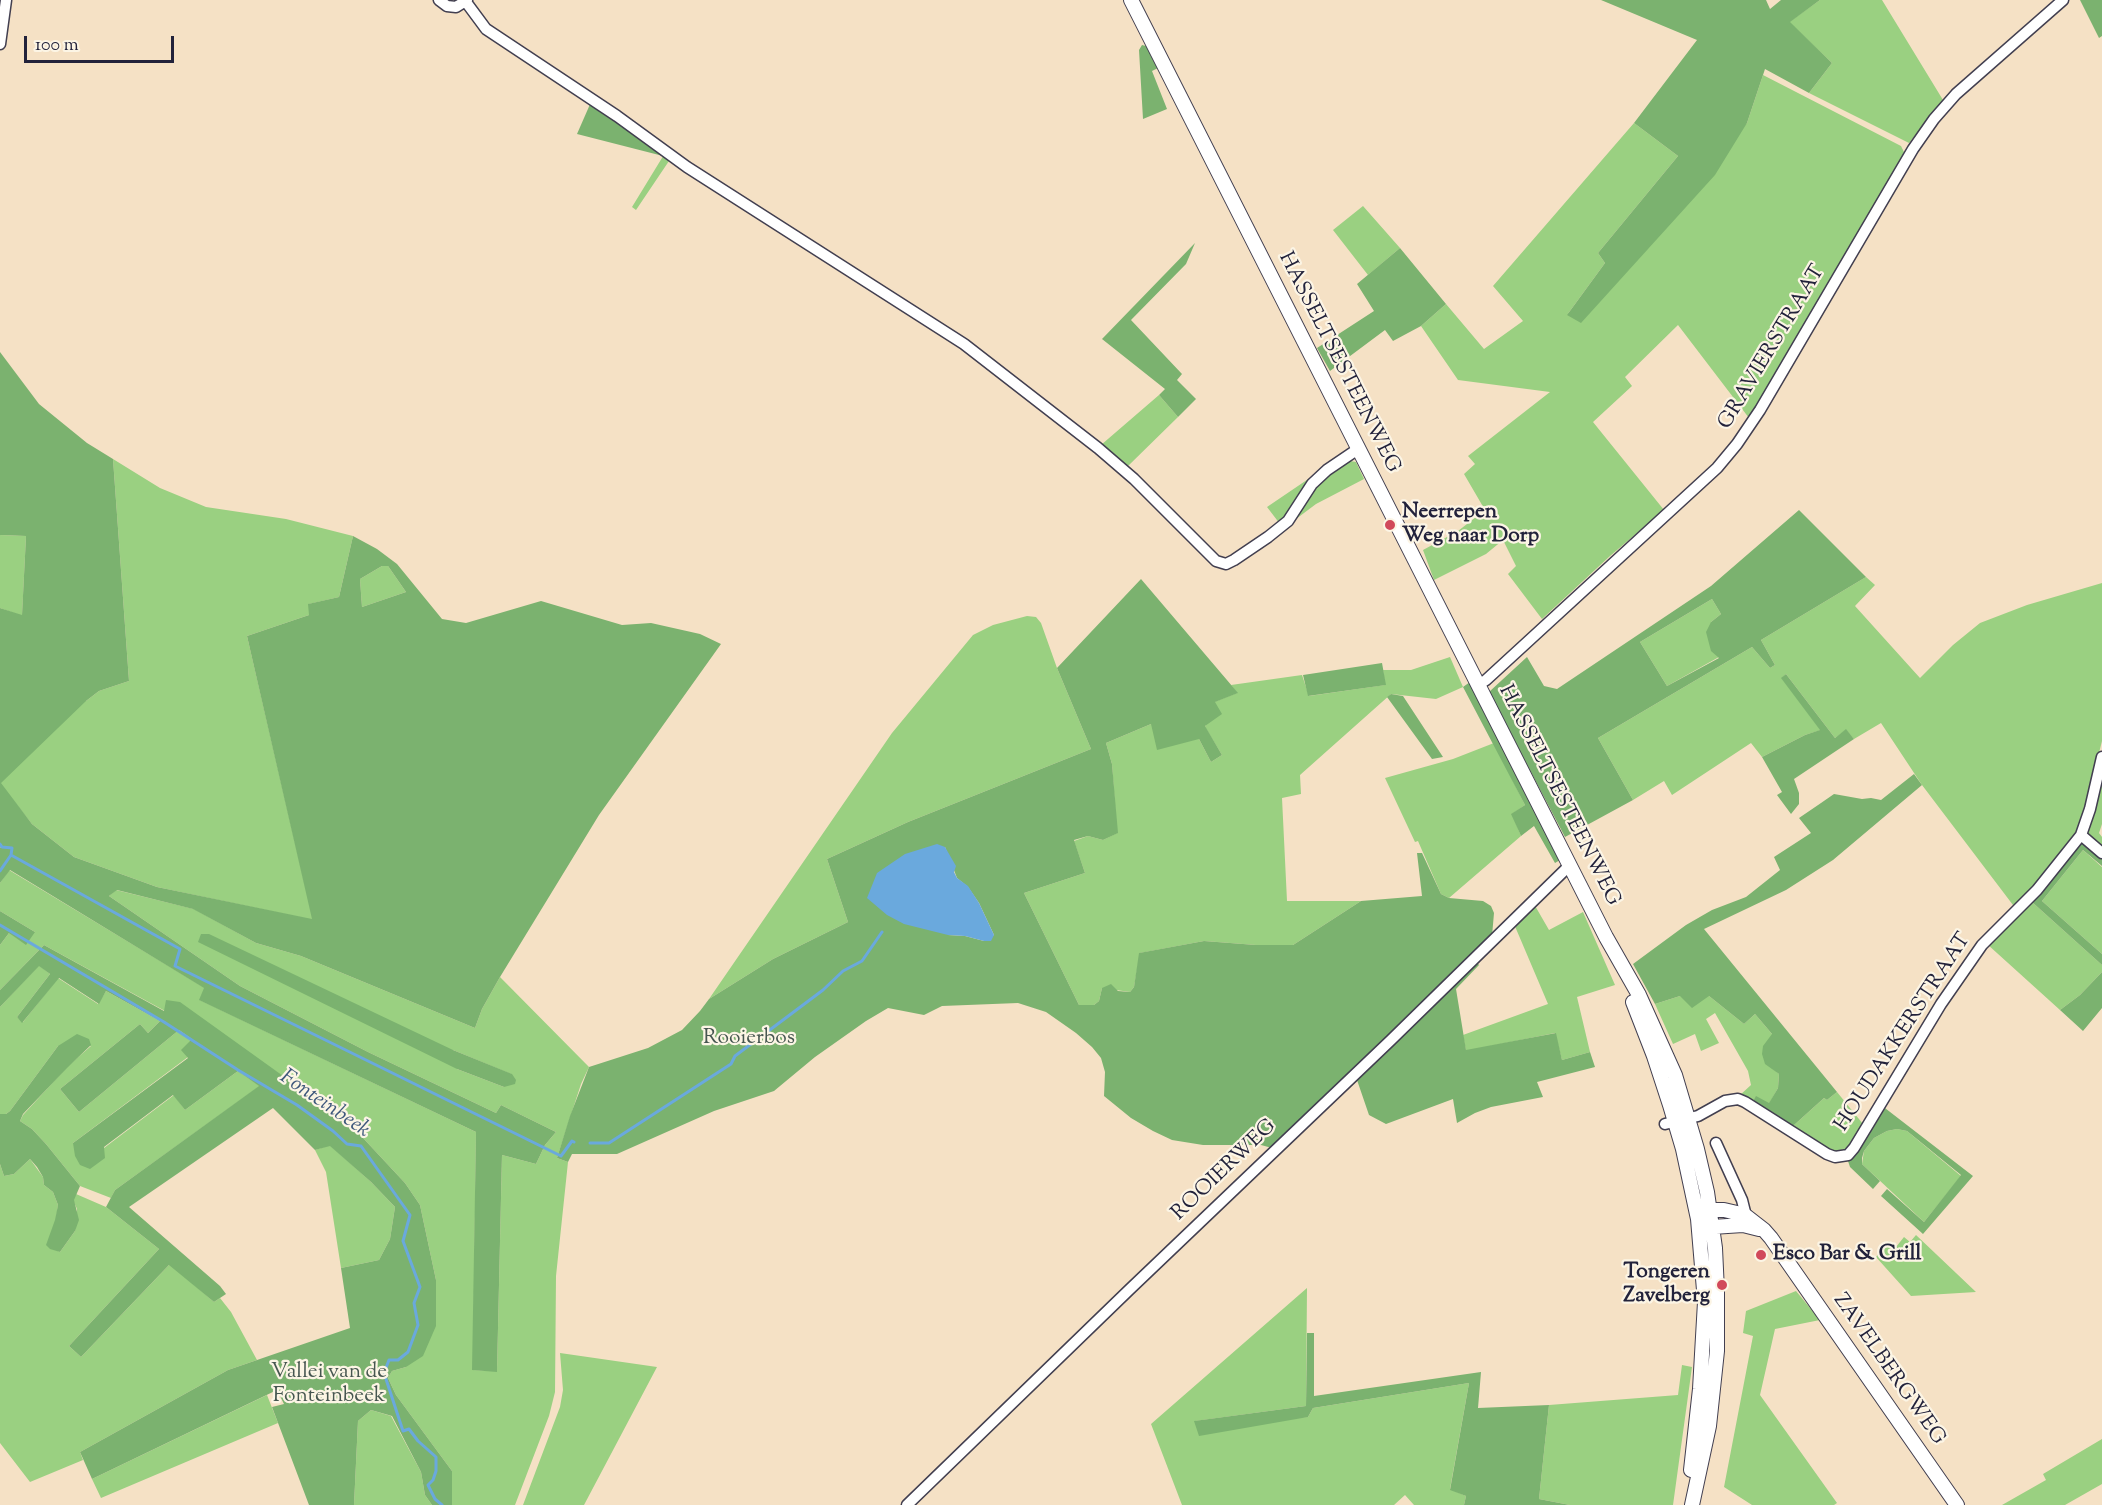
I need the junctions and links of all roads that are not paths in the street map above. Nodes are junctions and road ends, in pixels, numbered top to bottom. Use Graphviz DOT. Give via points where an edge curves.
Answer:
graph roads {
  1 [pos="6,0"];
  2 [pos="439,0"];
  3 [pos="1131,0"];
  4 [pos="2063,0"];
  5 [pos="466,1"];
  6 [pos="0,44"];
  7 [pos="1358,449"];
  8 [pos="1478,685"];
  9 [pos="2102,758"];
  10 [pos="2081,835"];
  11 [pos="2102,853"];
  12 [pos="1570,865"];
  13 [pos="1676,1121"];
  14 [pos="1716,1143"];
  15 [pos="1710,1210"];
  16 [pos="1698,1219"];
  17 [pos="1744,1221"];
  18 [pos="1712,1227"];
  19 [pos="907,1505"];
  20 [pos="1685,1505"];
  21 [pos="1692,1505"];
  22 [pos="1957,1505"];
  1 -- 6 [label="street"];
  2 -- 5 [label="street" via="456,8"];
  3 -- 7 [label="main road, HASSELTSESTEENWEG"];
  4 -- 8 [label="street, GRAVIERSTRAAT" via="1956,94 1934,119 1760,410 1717,468"];
  5 -- 7 [label="street" via="486,29 687,167 972,350 1134,479 1216,561 1226,564 1268,537 1288,521 1312,484"];
  7 -- 8 [label="main road, HASSELTSESTEENWEG"];
  8 -- 12 [label="main road, HASSELTSESTEENWEG"];
  9 -- 10 [label="street"];
  10 -- 11 [label="street"];
  10 -- 13 [label="street, HOUDAKKERSTRAAT" via="2037,890 1982,945 1848,1155 1827,1154 1738,1100 1725,1101 1698,1116"];
  12 -- 13 [label="main road, HASSELTSESTEENWEG" via="1625,968 1675,1075"];
  12 -- 19 [label="street, ROOIERWEG"];
  13 -- 15 [label="main road, HASSELTSESTEENWEG" via="1700,1159"];
  13 -- 16 [label="main road, HASSELTSESTEENWEG"];
  14 -- 17 [label="street" via="1742,1200"];
  15 -- 16 [label="main road"];
  15 -- 17 [label="main road, ZAVELBERGWEG" via="1724,1210"];
  15 -- 18 [label="main road, HASSELTSESTEENWEG"];
  16 -- 18 [label="main road"];
  16 -- 20 [label="main road, HASSELTSESTEENWEG" via="1705,1302 1703,1347"];
  17 -- 18 [label="main road"];
  17 -- 22 [label="main road, ZAVELBERGWEG" via="1764,1230"];
  18 -- 21 [label="main road, HASSELTSESTEENWEG" via="1717,1351 1708,1426"];
}
